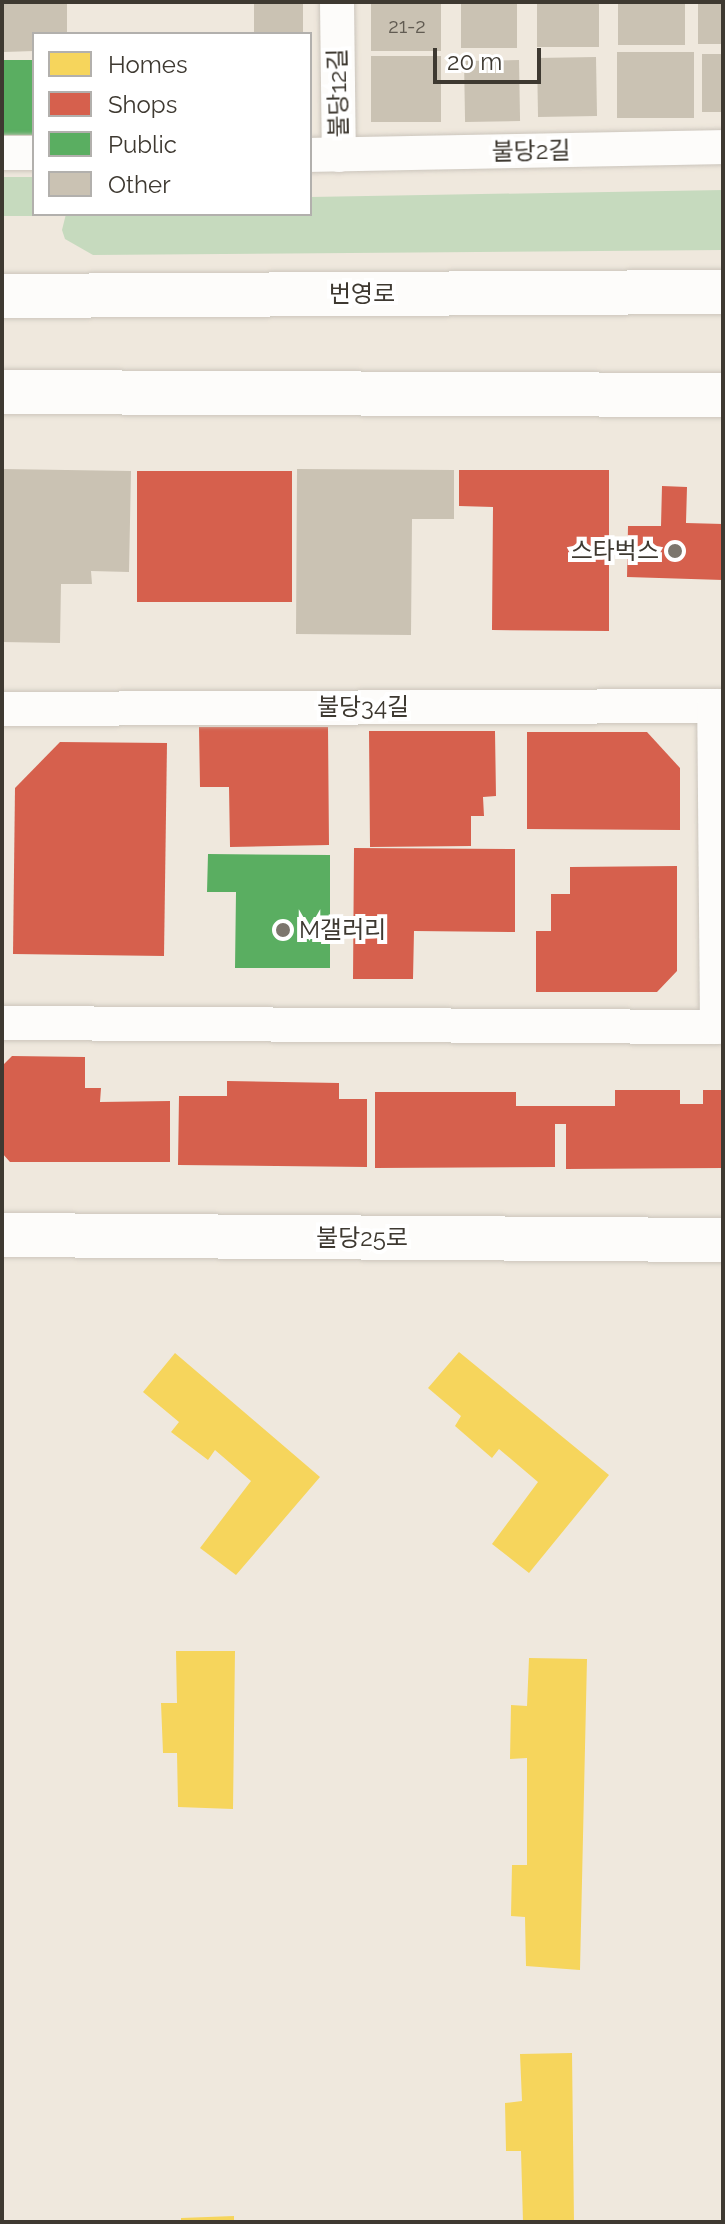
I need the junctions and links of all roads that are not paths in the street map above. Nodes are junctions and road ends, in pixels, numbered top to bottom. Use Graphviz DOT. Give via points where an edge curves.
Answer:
graph roads {
  1 [pos="337,2"];
  2 [pos="723,147"];
  3 [pos="2,153"];
  4 [pos="32,153"];
  5 [pos="324,155"];
  6 [pos="723,292"];
  7 [pos="2,296"];
  8 [pos="2,392"];
  9 [pos="723,395"];
  10 [pos="719,706"];
  11 [pos="2,709"];
  12 [pos="2,1023"];
  13 [pos="2,1235"];
  14 [pos="723,1240"];
  1 -- 5 [label="street, 불당12길"];
  2 -- 5 [label="street, 불당2길"];
  3 -- 4 [label="street"];
  6 -- 7 [label="main road, 번영로"];
  8 -- 9 [label="main road"];
  10 -- 11 [label="street, 불당34길"];
  10 -- 12 [label="street" via="717,1027"];
  13 -- 14 [label="main road, 불당25로"];
}
